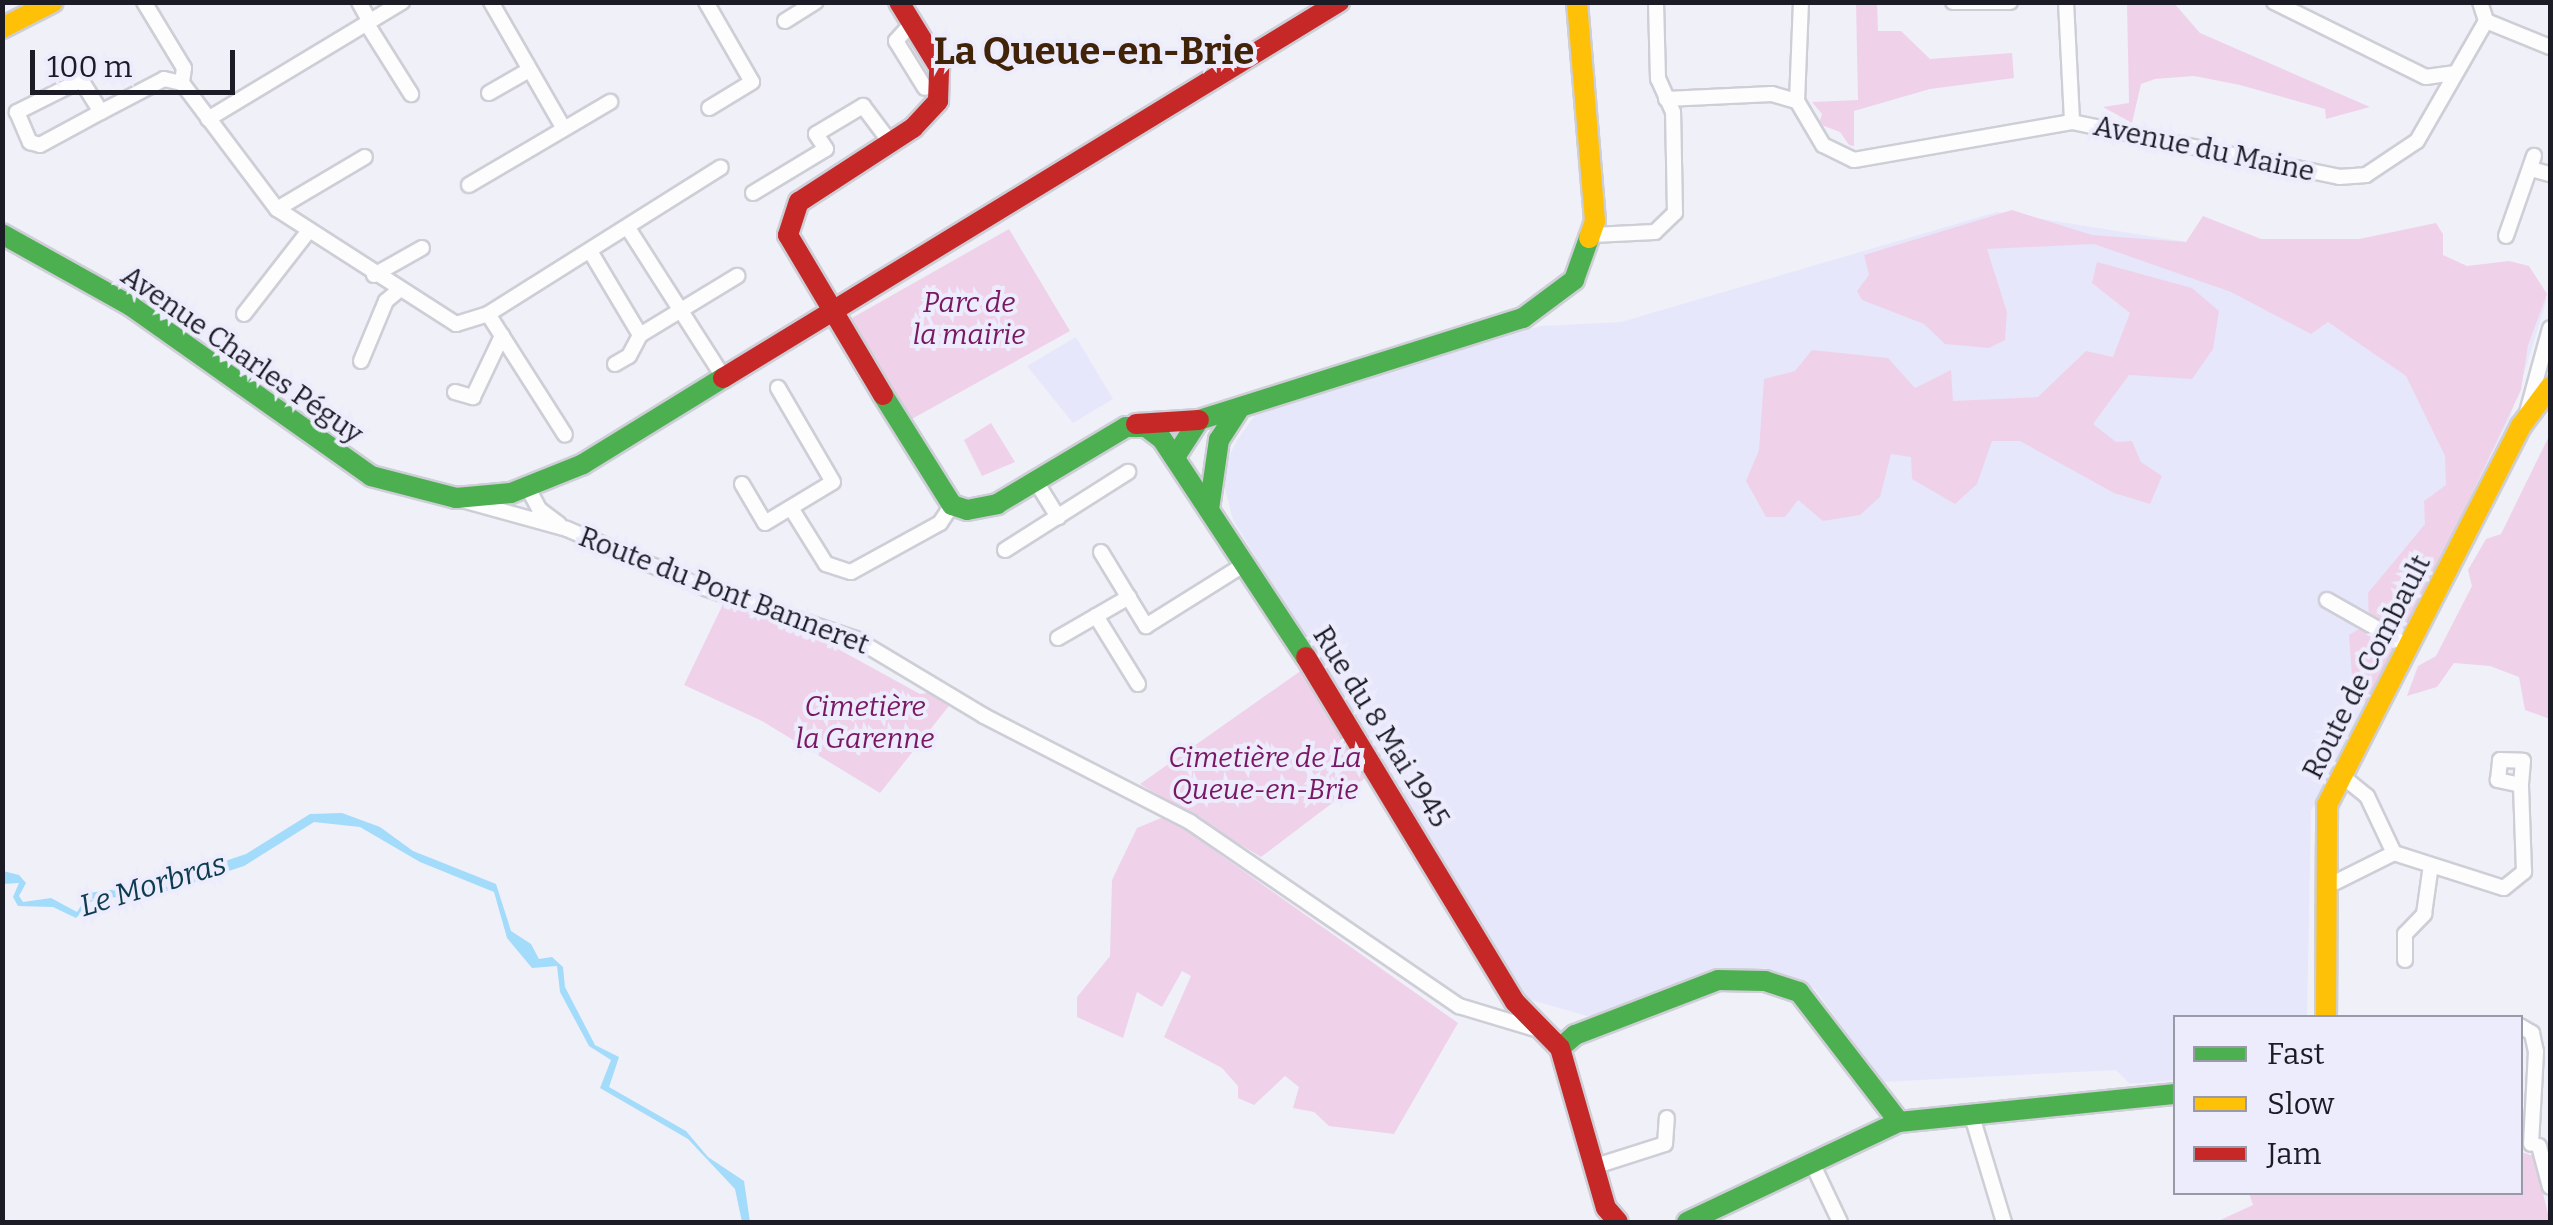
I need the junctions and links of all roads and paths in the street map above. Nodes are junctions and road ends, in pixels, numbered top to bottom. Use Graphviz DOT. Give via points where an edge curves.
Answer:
graph roads {
  1 [pos="53,2"];
  2 [pos="144,2"];
  3 [pos="359,2"];
  4 [pos="402,2"];
  5 [pos="491,2"];
  6 [pos="706,2"];
  7 [pos="816,2"];
  8 [pos="899,2"];
  9 [pos="1339,2"];
  10 [pos="1577,2"];
  11 [pos="1656,2"];
  12 [pos="1801,2"];
  13 [pos="1953,2"];
  14 [pos="2010,2"];
  15 [pos="2066,2"];
  16 [pos="2274,2"];
  17 [pos="2480,2"];
  18 [pos="785,21"];
  19 [pos="2486,22"];
  20 [pos="368,23"];
  21 [pos="912,23"];
  22 [pos="2,28"];
  23 [pos="2550,47"];
  24 [pos="529,70"];
  25 [pos="2456,74"];
  26 [pos="182,83"];
  27 [pos="926,88"];
  28 [pos="488,93"];
  29 [pos="411,94"];
  30 [pos="1666,99"];
  31 [pos="610,102"];
  32 [pos="1796,102"];
  33 [pos="709,108"];
  34 [pos="101,112"];
  35 [pos="208,119"];
  36 [pos="2072,122"];
  37 [pos="564,129"];
  38 [pos="890,142"];
  39 [pos="365,157"];
  40 [pos="721,167"];
  41 [pos="2550,174"];
  42 [pos="470,186"];
  43 [pos="754,193"];
  44 [pos="277,210"];
  45 [pos="628,228"];
  46 [pos="307,233"];
  47 [pos="2,234"];
  48 [pos="1593,235"];
  49 [pos="2506,236"];
  50 [pos="422,248"];
  51 [pos="590,252"];
  52 [pos="374,275"];
  53 [pos="737,276"];
  54 [pos="398,290"];
  55 [pos="680,312"];
  56 [pos="244,314"];
  57 [pos="488,314"];
  58 [pos="831,314"];
  59 [pos="2550,335"];
  60 [pos="502,336"];
  61 [pos="640,336"];
  62 [pos="361,360"];
  63 [pos="615,364"];
  64 [pos="724,378"];
  65 [pos="2550,387"];
  66 [pos="778,388"];
  67 [pos="455,392"];
  68 [pos="1240,408"];
  69 [pos="2526,417"];
  70 [pos="1198,420"];
  71 [pos="1126,426"];
  72 [pos="565,434"];
  73 [pos="1219,440"];
  74 [pos="1175,457"];
  75 [pos="1128,472"];
  76 [pos="1035,480"];
  77 [pos="742,484"];
  78 [pos="528,488"];
  79 [pos="456,498"];
  80 [pos="952,505"];
  81 [pos="791,508"];
  82 [pos="1209,510"];
  83 [pos="1058,517"];
  84 [pos="566,530"];
  85 [pos="1005,550"];
  86 [pos="1102,552"];
  87 [pos="1245,564"];
  88 [pos="1128,597"];
  89 [pos="2327,600"];
  90 [pos="1096,616"];
  91 [pos="1058,638"];
  92 [pos="2408,646"];
  93 [pos="1138,684"];
  94 [pos="2342,776"];
  95 [pos="2522,785"];
  96 [pos="2394,854"];
  97 [pos="2430,865"];
  98 [pos="2336,882"];
  99 [pos="2405,960"];
  100 [pos="1515,1002"];
  101 [pos="2324,1011"];
  102 [pos="1494,1019"];
  103 [pos="2523,1028"];
  104 [pos="1558,1038"];
  105 [pos="2173,1094"];
  106 [pos="1971,1113"];
  107 [pos="1666,1118"];
  108 [pos="1899,1122"];
  109 [pos="2536,1145"];
  110 [pos="1812,1163"];
  111 [pos="1596,1166"];
  112 [pos="2550,1187"];
  113 [pos="1618,1222"];
  114 [pos="1687,1222"];
  115 [pos="1840,1222"];
  116 [pos="2004,1222"];
  1 -- 22 [label="main road"];
  2 -- 26 [label="street" via="184,68"];
  3 -- 20 [label="street"];
  4 -- 20 [label="street"];
  5 -- 24 [label="street"];
  6 -- 33 [label="street" via="752,82"];
  7 -- 18 [label="street"];
  8 -- 21 [label="main road"];
  9 -- 58 [label="main road, Avenue Charles Péguy"];
  10 -- 48 [label="main road"];
  11 -- 30 [label="street" via="1658,79"];
  12 -- 32 [label="street"];
  13 -- 14 [label="street"];
  15 -- 36 [label="street"];
  16 -- 25 [label="street" via="2426,77"];
  17 -- 19 [label="street"];
  19 -- 23 [label="street"];
  19 -- 25 [label="street, Avenue du Maine"];
  20 -- 29 [label="street"];
  20 -- 35 [label="street"];
  21 -- 27 [label="street" via="896,41"];
  21 -- 38 [label="main road" via="939,67 941,90 930,117"];
  24 -- 28 [label="street"];
  24 -- 37 [label="street"];
  25 -- 36 [label="street, Avenue du Maine" via="2417,141 2366,175 2338,176"];
  26 -- 34 [label="street" via="164,79"];
  26 -- 35 [label="street"];
  30 -- 32 [label="street" via="1772,94"];
  30 -- 48 [label="street" via="1673,112 1674,218 1655,232"];
  31 -- 37 [label="street"];
  32 -- 36 [label="street, Avenue du Maine" via="1823,145 1854,160"];
  34 -- 34 [label="street" via="34,145 17,112 81,80"];
  35 -- 44 [label="street"];
  37 -- 42 [label="street"];
  38 -- 43 [label="street" via="863,106 816,134 826,149"];
  38 -- 58 [label="main road" via="798,202 790,223 792,248"];
  39 -- 44 [label="street"];
  40 -- 45 [label="street"];
  41 -- 49 [label="street" via="2533,163"];
  44 -- 46 [label="street"];
  45 -- 51 [label="street"];
  45 -- 55 [label="street"];
  46 -- 52 [label="street"];
  46 -- 56 [label="street"];
  47 -- 79 [label="main road, Avenue Charles Péguy" via="131,306 346,462 396,486"];
  48 -- 68 [label="main road" via="1574,280 1540,310"];
  50 -- 52 [label="street"];
  51 -- 57 [label="street"];
  51 -- 61 [label="street"];
  52 -- 54 [label="street"];
  53 -- 55 [label="street"];
  54 -- 57 [label="street" via="456,324"];
  54 -- 62 [label="street" via="386,301"];
  55 -- 61 [label="street"];
  55 -- 64 [label="street"];
  57 -- 60 [label="street"];
  58 -- 64 [label="main road, Avenue Charles Péguy"];
  58 -- 80 [label="main road"];
  59 -- 69 [label="street"];
  60 -- 67 [label="street" via="474,398"];
  60 -- 72 [label="street"];
  61 -- 63 [label="street" via="629,356"];
  64 -- 78 [label="main road, Avenue Charles Péguy" via="583,464"];
  65 -- 69 [label="main road, Route de Combault"];
  66 -- 81 [label="street" via="832,482"];
  68 -- 70 [label="main road"];
  68 -- 73 [label="main road"];
  69 -- 92 [label="main road, Route de Combault"];
  70 -- 71 [label="main road" via="1157,418"];
  70 -- 74 [label="main road"];
  71 -- 74 [label="main road, Rue du 8 Mai 1945" via="1156,432"];
  71 -- 76 [label="main road"];
  73 -- 74 [label="main road"];
  73 -- 82 [label="main road"];
  74 -- 82 [label="main road, Rue du 8 Mai 1945"];
  75 -- 83 [label="street"];
  76 -- 80 [label="main road" via="986,508"];
  76 -- 83 [label="street"];
  77 -- 81 [label="street" via="766,522"];
  78 -- 79 [label="main road, Avenue Charles Péguy"];
  78 -- 84 [label="street" via="538,509"];
  79 -- 84 [label="street, Route du Pont Banneret"];
  80 -- 81 [label="street" via="940,523 851,572 826,564"];
  82 -- 87 [label="main road, Rue du 8 Mai 1945"];
  83 -- 85 [label="street"];
  84 -- 102 [label="street, Route du Pont Banneret" via="705,588 856,639 984,716 1190,822 1388,962 1458,1006"];
  86 -- 88 [label="street"];
  87 -- 88 [label="street" via="1146,626"];
  87 -- 100 [label="main road, Rue du 8 Mai 1945" via="1361,740"];
  88 -- 90 [label="street"];
  89 -- 92 [label="street"];
  90 -- 91 [label="street"];
  90 -- 93 [label="street"];
  92 -- 94 [label="main road, Route de Combault"];
  94 -- 96 [label="street" via="2367,796"];
  94 -- 101 [label="main road, Route de Combault" via="2327,805 2322,840"];
  95 -- 97 [label="street" via="2524,872 2516,884 2498,888"];
  96 -- 97 [label="street"];
  96 -- 98 [label="street"];
  97 -- 99 [label="street" via="2424,914 2405,934"];
  100 -- 102 [label="street" via="1512,1014"];
  100 -- 104 [label="main road, Rue du 8 Mai 1945"];
  102 -- 104 [label="street, Route du Pont Banneret"];
  103 -- 109 [label="street" via="2532,1033 2536,1052"];
  104 -- 108 [label="main road" via="1718,980 1764,980 1799,992"];
  104 -- 111 [label="main road"];
  105 -- 106 [label="main road"];
  106 -- 108 [label="main road"];
  106 -- 116 [label="street"];
  107 -- 111 [label="street" via="1665,1144"];
  108 -- 110 [label="main road"];
  109 -- 112 [label="street"];
  110 -- 114 [label="main road"];
  110 -- 115 [label="street"];
  111 -- 113 [label="main road" via="1606,1208"];
}
